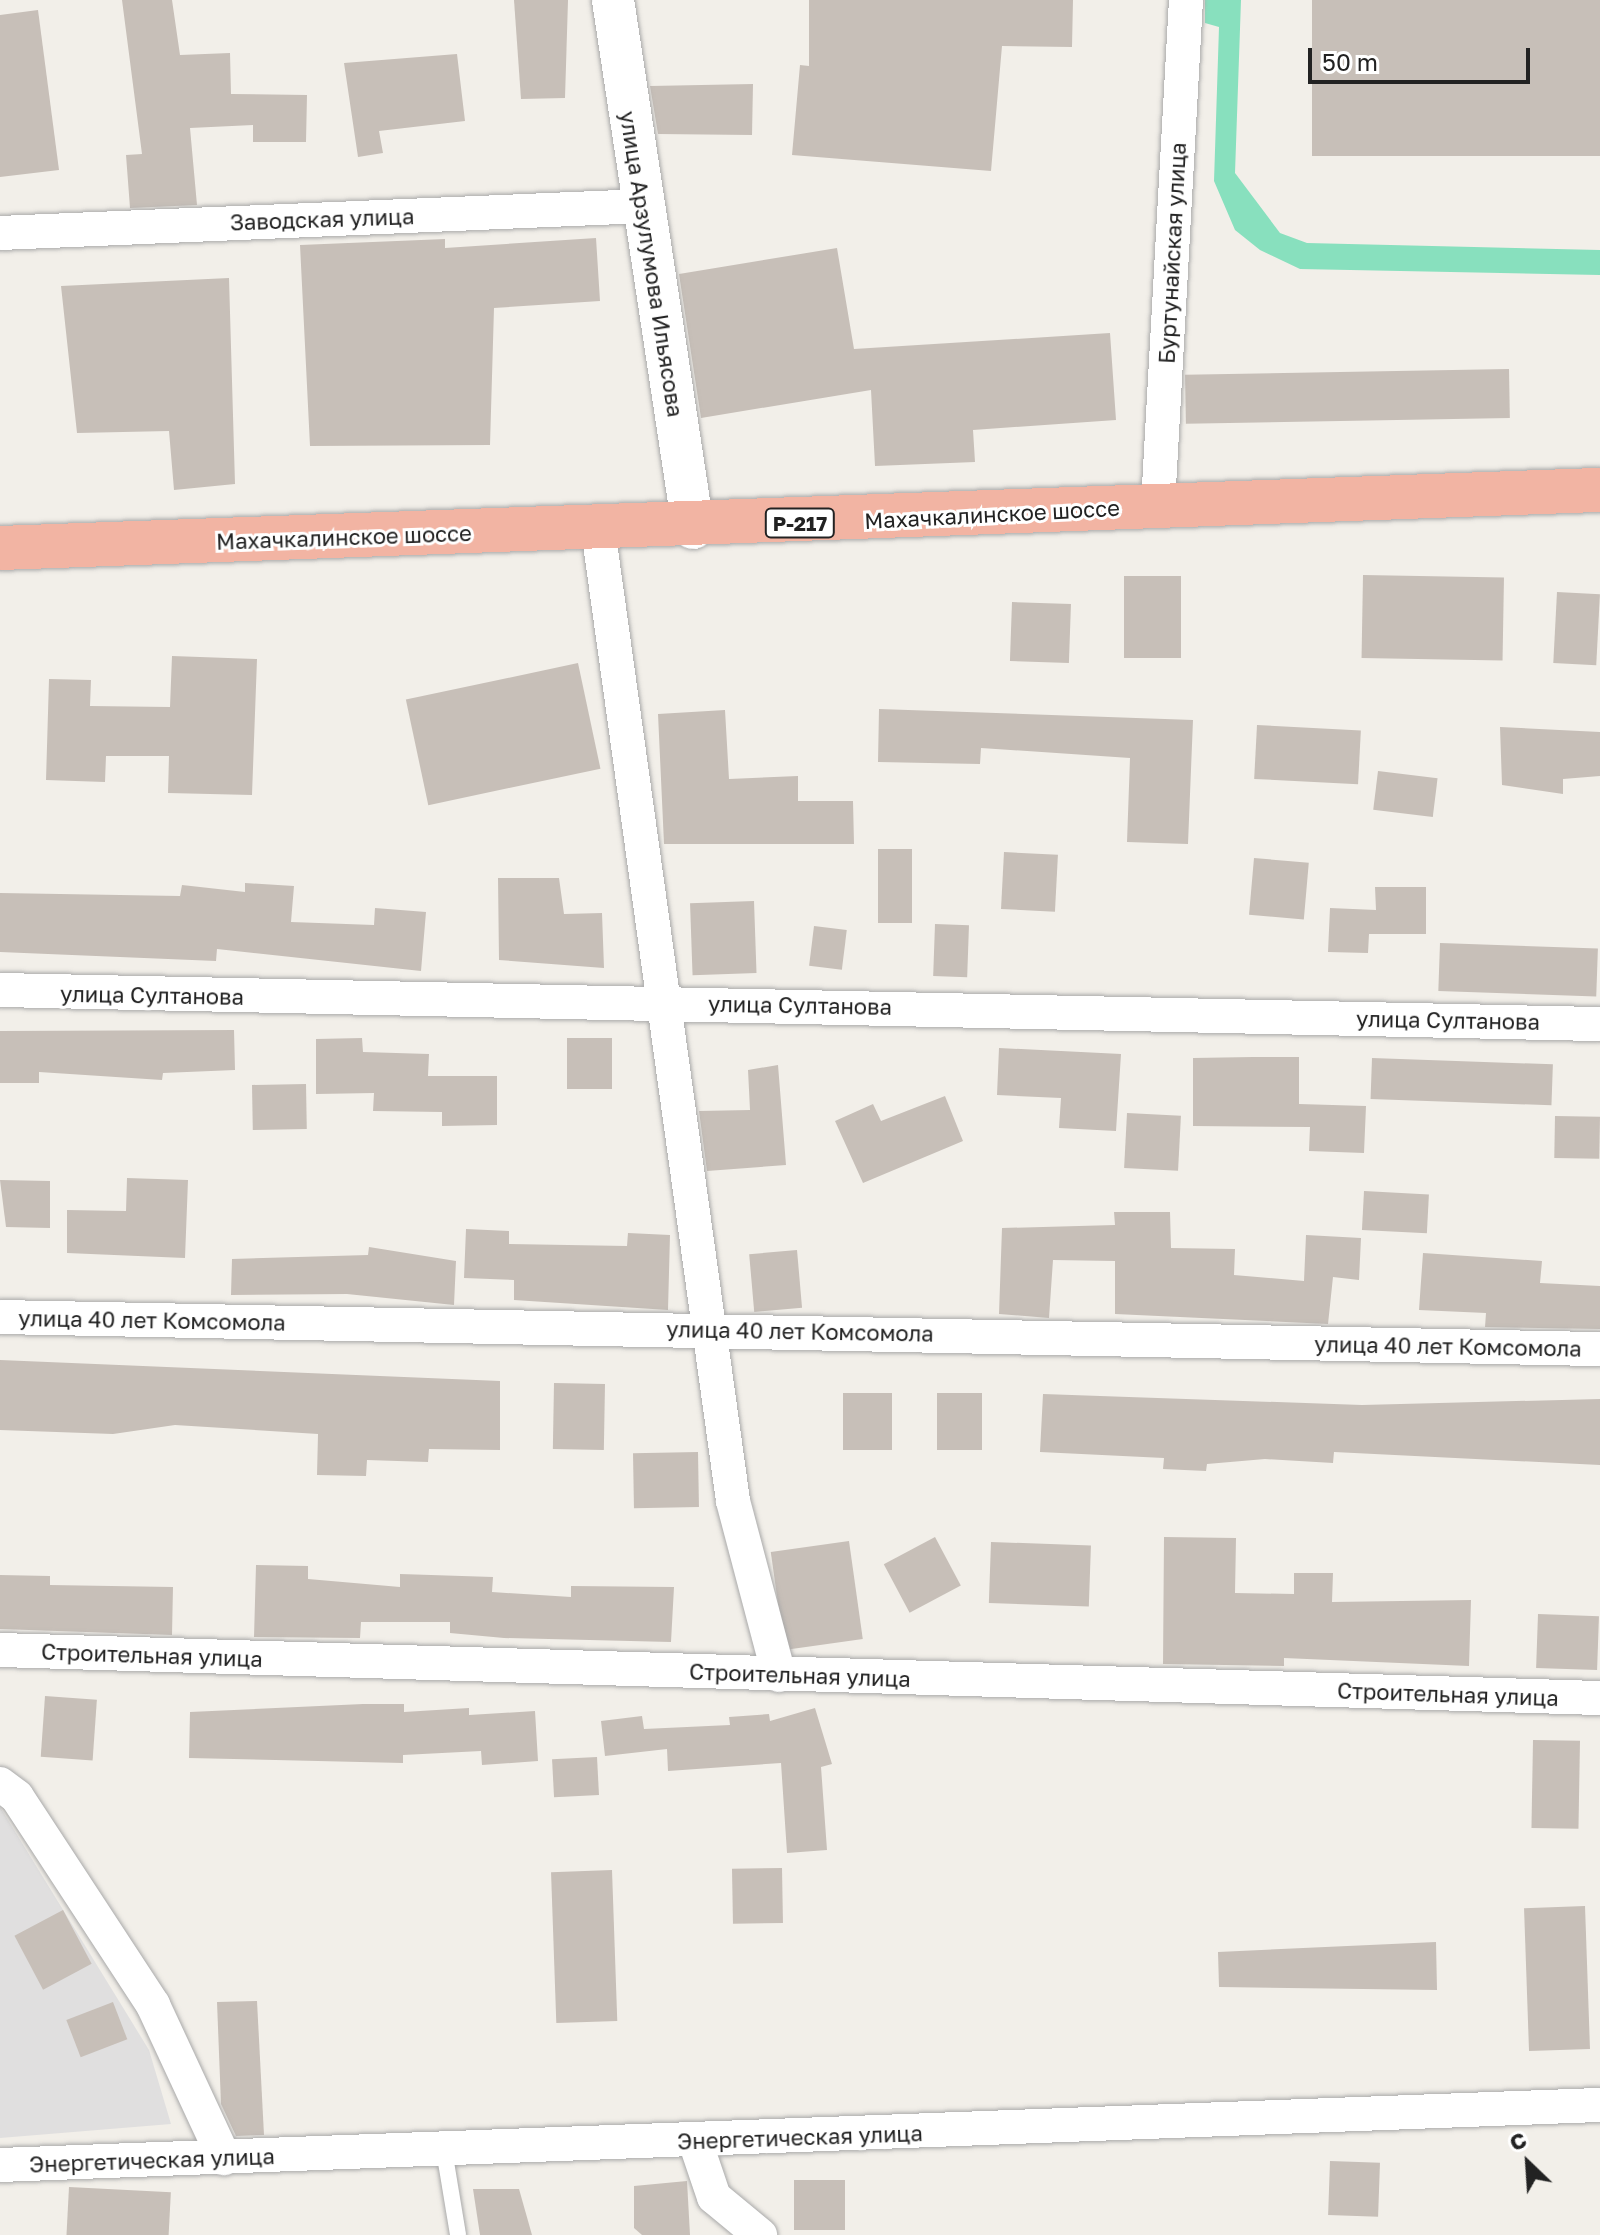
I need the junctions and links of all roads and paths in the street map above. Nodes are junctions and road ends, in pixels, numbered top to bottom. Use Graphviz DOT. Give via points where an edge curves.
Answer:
graph roads {
  1 [pos="613,0"];
  2 [pos="1186,0"];
  3 [pos="644,206"];
  4 [pos="0,233"];
  5 [pos="1600,490"];
  6 [pos="1158,505"];
  7 [pos="693,528"];
  8 [pos="598,529"];
  9 [pos="0,548"];
  10 [pos="0,990"];
  11 [pos="669,1003"];
  12 [pos="1600,1024"];
  13 [pos="0,1317"];
  14 [pos="709,1328"];
  15 [pos="1600,1349"];
  16 [pos="0,1650"];
  17 [pos="779,1675"];
  18 [pos="1600,1698"];
  19 [pos="0,1784"];
  20 [pos="1600,2105"];
  21 [pos="695,2141"];
  22 [pos="444,2150"];
  23 [pos="224,2158"];
  24 [pos="0,2165"];
  25 [pos="458,2235"];
  26 [pos="760,2235"];
  1 -- 3 [label="street, улица Арзулумова Ильясова"];
  2 -- 6 [label="street, Буртунайская улица"];
  3 -- 4 [label="street, Заводская улица"];
  3 -- 7 [label="street, улица Арзулумова Ильясова"];
  5 -- 6 [label="highway, Махачкалинское шоссе / Р-217"];
  6 -- 7 [label="highway, Махачкалинское шоссе / Р-217"];
  7 -- 8 [label="highway, Махачкалинское шоссе / Р-217"];
  8 -- 9 [label="highway, Махачкалинское шоссе / Р-217"];
  8 -- 11 [label="street"];
  10 -- 11 [label="street, улица Султанова"];
  11 -- 12 [label="street, улица Султанова"];
  11 -- 14 [label="street"];
  13 -- 14 [label="street, улица 40 лет Комсомола"];
  14 -- 15 [label="street, улица 40 лет Комсомола"];
  14 -- 17 [label="street" via="733,1501"];
  16 -- 17 [label="street, Строительная улица"];
  17 -- 18 [label="street, Строительная улица"];
  19 -- 23 [label="street" via="17,1797 153,2005"];
  20 -- 21 [label="street, Энергетическая улица"];
  21 -- 22 [label="street, Энергетическая улица"];
  21 -- 26 [label="street" via="714,2197"];
  22 -- 23 [label="street, Энергетическая улица"];
  22 -- 25 [label="lane"];
  23 -- 24 [label="street, Энергетическая улица"];
}
